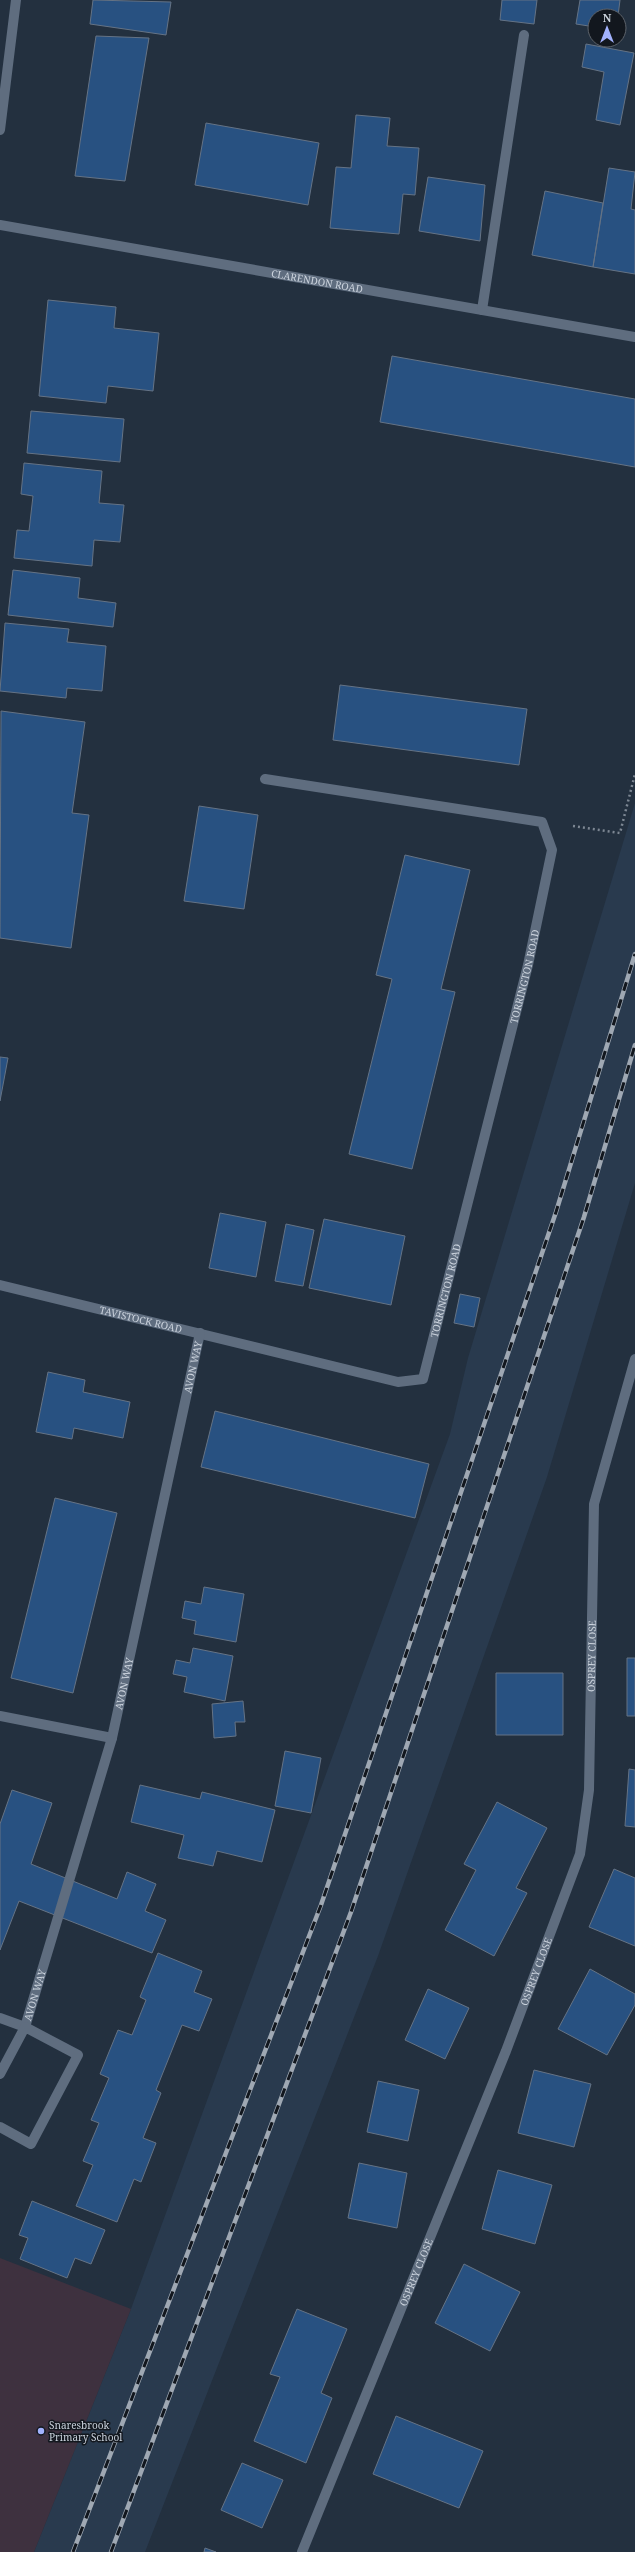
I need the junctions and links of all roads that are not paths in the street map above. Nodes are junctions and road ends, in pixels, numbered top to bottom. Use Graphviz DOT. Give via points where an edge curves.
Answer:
graph roads {
  1 [pos="16,0"];
  2 [pos="524,35"];
  3 [pos="0,130"];
  4 [pos="0,225"];
  5 [pos="482,310"];
  6 [pos="635,337"];
  7 [pos="265,779"];
  8 [pos="0,1285"];
  9 [pos="200,1333"];
  10 [pos="635,1359"];
  11 [pos="398,1382"];
  12 [pos="0,1716"];
  13 [pos="112,1738"];
  14 [pos="0,2018"];
  15 [pos="25,2027"];
  16 [pos="0,2074"];
  17 [pos="0,2128"];
  18 [pos="302,2552"];
  1 -- 3 [label="street"];
  2 -- 5 [label="street"];
  4 -- 5 [label="street, CLARENDON ROAD"];
  5 -- 6 [label="street, CLARENDON ROAD"];
  7 -- 11 [label="street, TORRINGTON ROAD" via="542,822 552,850 528,965 423,1379"];
  8 -- 9 [label="street, TAVISTOCK ROAD"];
  9 -- 11 [label="street, TAVISTOCK ROAD"];
  9 -- 13 [label="street, AVON WAY"];
  10 -- 18 [label="street, OSPREY CLOSE" via="594,1504 589,1790 580,1854 506,2051"];
  12 -- 13 [label="street"];
  13 -- 15 [label="street, AVON WAY"];
  14 -- 15 [label="street, AVON WAY"];
  15 -- 16 [label="street, AVON WAY"];
  15 -- 17 [label="street, AVON WAY" via="78,2055 31,2144"];
}
